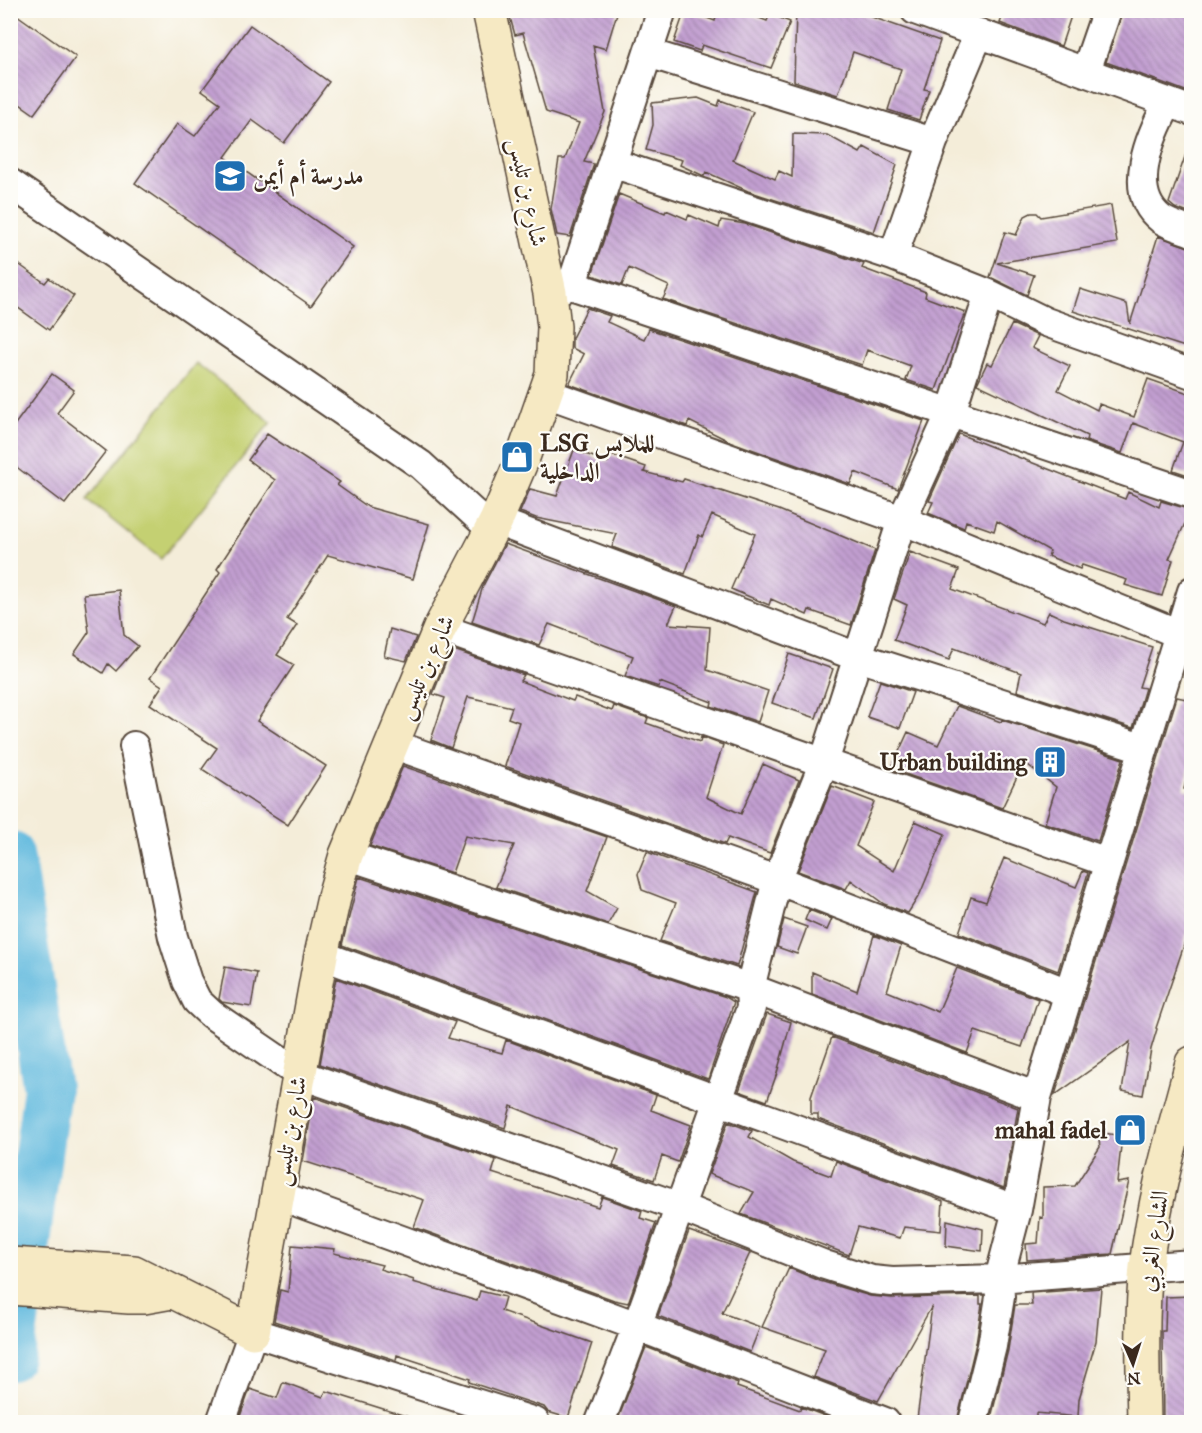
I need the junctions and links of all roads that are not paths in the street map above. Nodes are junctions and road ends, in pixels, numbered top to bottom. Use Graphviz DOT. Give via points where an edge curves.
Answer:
graph roads {
  1 [pos="489,10"];
  2 [pos="662,10"];
  3 [pos="915,10"];
  4 [pos="1107,10"];
  5 [pos="979,33"];
  6 [pos="648,53"];
  7 [pos="1086,71"];
  8 [pos="1180,107"];
  9 [pos="933,142"];
  10 [pos="612,163"];
  11 [pos="10,183"];
  12 [pos="1191,232"];
  13 [pos="893,256"];
  14 [pos="560,289"];
  15 [pos="989,294"];
  16 [pos="1191,374"];
  17 [pos="546,393"];
  18 [pos="951,412"];
  19 [pos="1191,494"];
  20 [pos="902,520"];
  21 [pos="494,526"];
  22 [pos="1191,591"];
  23 [pos="440,628"];
  24 [pos="1185,635"];
  25 [pos="858,657"];
  26 [pos="392,744"];
  27 [pos="134,746"];
  28 [pos="1142,748"];
  29 [pos="824,762"];
  30 [pos="346,855"];
  31 [pos="1107,862"];
  32 [pos="777,880"];
  33 [pos="321,955"];
  34 [pos="750,988"];
  35 [pos="1068,993"];
  36 [pos="1191,1063"];
  37 [pos="298,1074"];
  38 [pos="1037,1097"];
  39 [pos="717,1100"];
  40 [pos="278,1195"];
  41 [pos="680,1207"];
  42 [pos="1017,1210"];
  43 [pos="10,1264"];
  44 [pos="1191,1264"];
  45 [pos="1146,1268"];
  46 [pos="999,1279"];
  47 [pos="131,1284"];
  48 [pos="10,1288"];
  49 [pos="637,1326"];
  50 [pos="253,1332"];
  51 [pos="221,1422"];
  52 [pos="535,1422"];
  53 [pos="600,1422"];
  54 [pos="885,1422"];
  55 [pos="973,1422"];
  56 [pos="1144,1422"];
  1 -- 14 [label="street, شارع بن تليس"];
  2 -- 6 [label="street"];
  3 -- 5 [label="street"];
  4 -- 7 [label="street"];
  5 -- 7 [label="street"];
  5 -- 9 [label="street"];
  6 -- 9 [label="street"];
  6 -- 10 [label="street"];
  7 -- 8 [label="street"];
  8 -- 12 [label="street" via="1153,131 1143,169 1144,190 1150,207 1162,219"];
  9 -- 13 [label="street"];
  10 -- 13 [label="street"];
  10 -- 14 [label="street"];
  11 -- 21 [label="street" via="421,465"];
  13 -- 15 [label="street"];
  14 -- 17 [label="street, شارع بن تليس" via="552,374"];
  14 -- 18 [label="street"];
  15 -- 16 [label="street" via="1046,322"];
  15 -- 18 [label="street"];
  17 -- 20 [label="street"];
  17 -- 21 [label="street, شارع بن تليس"];
  18 -- 19 [label="street"];
  18 -- 20 [label="street"];
  20 -- 24 [label="street"];
  20 -- 25 [label="street"];
  21 -- 23 [label="street, شارع بن تليس"];
  21 -- 25 [label="street"];
  22 -- 24 [label="street"];
  23 -- 26 [label="street, شارع بن تليس"];
  23 -- 29 [label="street"];
  24 -- 28 [label="street"];
  25 -- 28 [label="street"];
  25 -- 29 [label="street"];
  26 -- 30 [label="street, شارع بن تليس"];
  26 -- 32 [label="street"];
  27 -- 37 [label="street" via="173,937 187,981 197,1001 211,1014"];
  28 -- 31 [label="street"];
  29 -- 31 [label="street"];
  29 -- 32 [label="street"];
  30 -- 33 [label="street, شارع بن تليس"];
  30 -- 34 [label="street"];
  31 -- 35 [label="street"];
  32 -- 34 [label="street"];
  32 -- 35 [label="street"];
  33 -- 37 [label="street, شارع بن تليس"];
  33 -- 39 [label="street"];
  34 -- 38 [label="street"];
  34 -- 39 [label="street" via="751,1008"];
  35 -- 38 [label="street"];
  36 -- 45 [label="street, الشارع الغربي" via="1161,1183"];
  37 -- 40 [label="street, شارع بن تليس"];
  37 -- 41 [label="street"];
  38 -- 42 [label="street"];
  39 -- 41 [label="street"];
  39 -- 42 [label="street"];
  40 -- 49 [label="street"];
  40 -- 50 [label="street, شارع بن تليس"];
  41 -- 46 [label="street" via="872,1280"];
  41 -- 49 [label="street"];
  42 -- 46 [label="street"];
  43 -- 47 [label="street"];
  44 -- 45 [label="street"];
  45 -- 46 [label="street"];
  45 -- 56 [label="street, الشارع الغربي"];
  46 -- 55 [label="street" via="992,1346"];
  47 -- 48 [label="street"];
  47 -- 50 [label="street" via="172,1292"];
  49 -- 53 [label="street"];
  49 -- 54 [label="street"];
  50 -- 51 [label="street"];
  50 -- 52 [label="street"];
}
